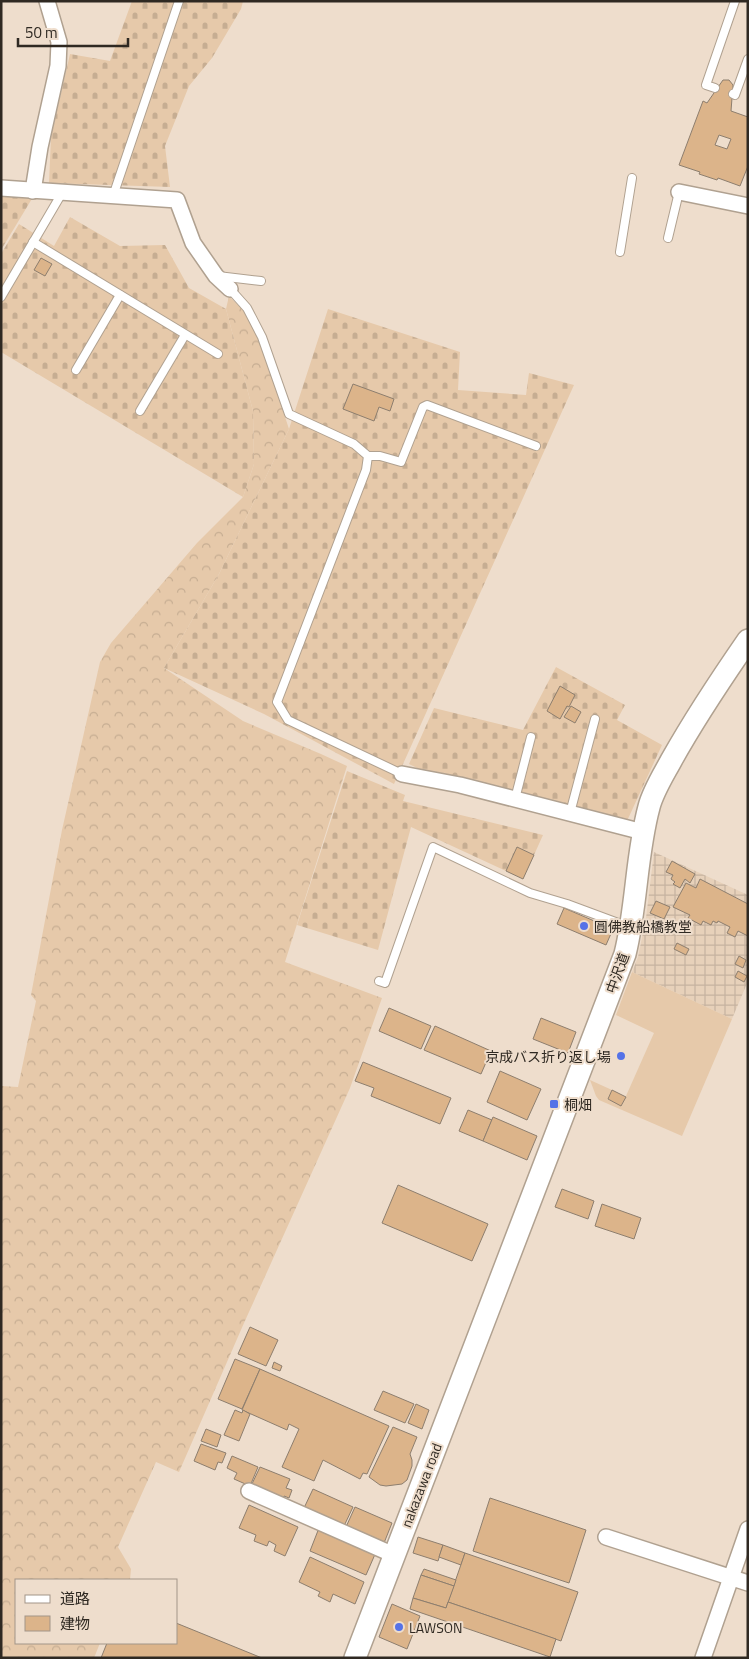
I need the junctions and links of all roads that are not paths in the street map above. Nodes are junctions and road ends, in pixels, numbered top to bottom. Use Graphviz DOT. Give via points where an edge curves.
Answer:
graph roads {
  1 [pos="48,1"];
  2 [pos="179,1"];
  3 [pos="735,1"];
  4 [pos="748,59"];
  5 [pos="715,88"];
  6 [pos="732,94"];
  7 [pos="632,178"];
  8 [pos="1,188"];
  9 [pos="33,191"];
  10 [pos="679,192"];
  11 [pos="62,193"];
  12 [pos="113,196"];
  13 [pos="748,206"];
  14 [pos="668,238"];
  15 [pos="33,242"];
  16 [pos="620,252"];
  17 [pos="216,276"];
  18 [pos="261,281"];
  19 [pos="230,289"];
  20 [pos="120,295"];
  21 [pos="1,297"];
  22 [pos="185,335"];
  23 [pos="218,354"];
  24 [pos="76,370"];
  25 [pos="140,411"];
  26 [pos="536,446"];
  27 [pos="368,456"];
  28 [pos="748,640"];
  29 [pos="595,718"];
  30 [pos="531,737"];
  31 [pos="402,774"];
  32 [pos="515,799"];
  33 [pos="570,813"];
  34 [pos="643,832"];
  35 [pos="631,928"];
  36 [pos="379,981"];
  37 [pos="249,1491"];
  38 [pos="748,1528"];
  39 [pos="606,1537"];
  40 [pos="394,1555"];
  41 [pos="731,1578"];
  42 [pos="748,1583"];
  43 [pos="355,1658"];
  44 [pos="704,1658"];
  1 -- 9 [label="street" via="59,42 58,66"];
  2 -- 12 [label="lane"];
  3 -- 5 [label="lane" via="706,85"];
  4 -- 6 [label="lane" via="736,95"];
  7 -- 16 [label="lane"];
  8 -- 9 [label="street"];
  9 -- 11 [label="street"];
  10 -- 13 [label="street"];
  10 -- 14 [label="lane"];
  11 -- 12 [label="street"];
  11 -- 15 [label="lane"];
  12 -- 17 [label="street" via="177,200 193,243"];
  15 -- 20 [label="lane"];
  15 -- 21 [label="lane"];
  17 -- 18 [label="lane"];
  17 -- 19 [label="street"];
  19 -- 27 [label="lane" via="247,308 262,338 289,414 354,444"];
  20 -- 22 [label="lane"];
  20 -- 24 [label="lane"];
  22 -- 23 [label="lane"];
  22 -- 25 [label="lane"];
  26 -- 27 [label="lane" via="427,405 401,462"];
  27 -- 31 [label="lane" via="366,470 277,702 288,720"];
  28 -- 34 [label="street" via="715,687 666,770 649,805"];
  29 -- 33 [label="lane"];
  30 -- 32 [label="lane"];
  31 -- 32 [label="street"];
  32 -- 33 [label="street"];
  33 -- 34 [label="street"];
  34 -- 35 [label="street"];
  35 -- 36 [label="lane" via="530,893 433,848 385,984"];
  35 -- 40 [label="street, nakazawa road" via="625,954"];
  37 -- 40 [label="street"];
  38 -- 41 [label="street"];
  39 -- 41 [label="street"];
  40 -- 43 [label="street, nakazawa road"];
  41 -- 42 [label="street"];
  41 -- 44 [label="street"];
}
